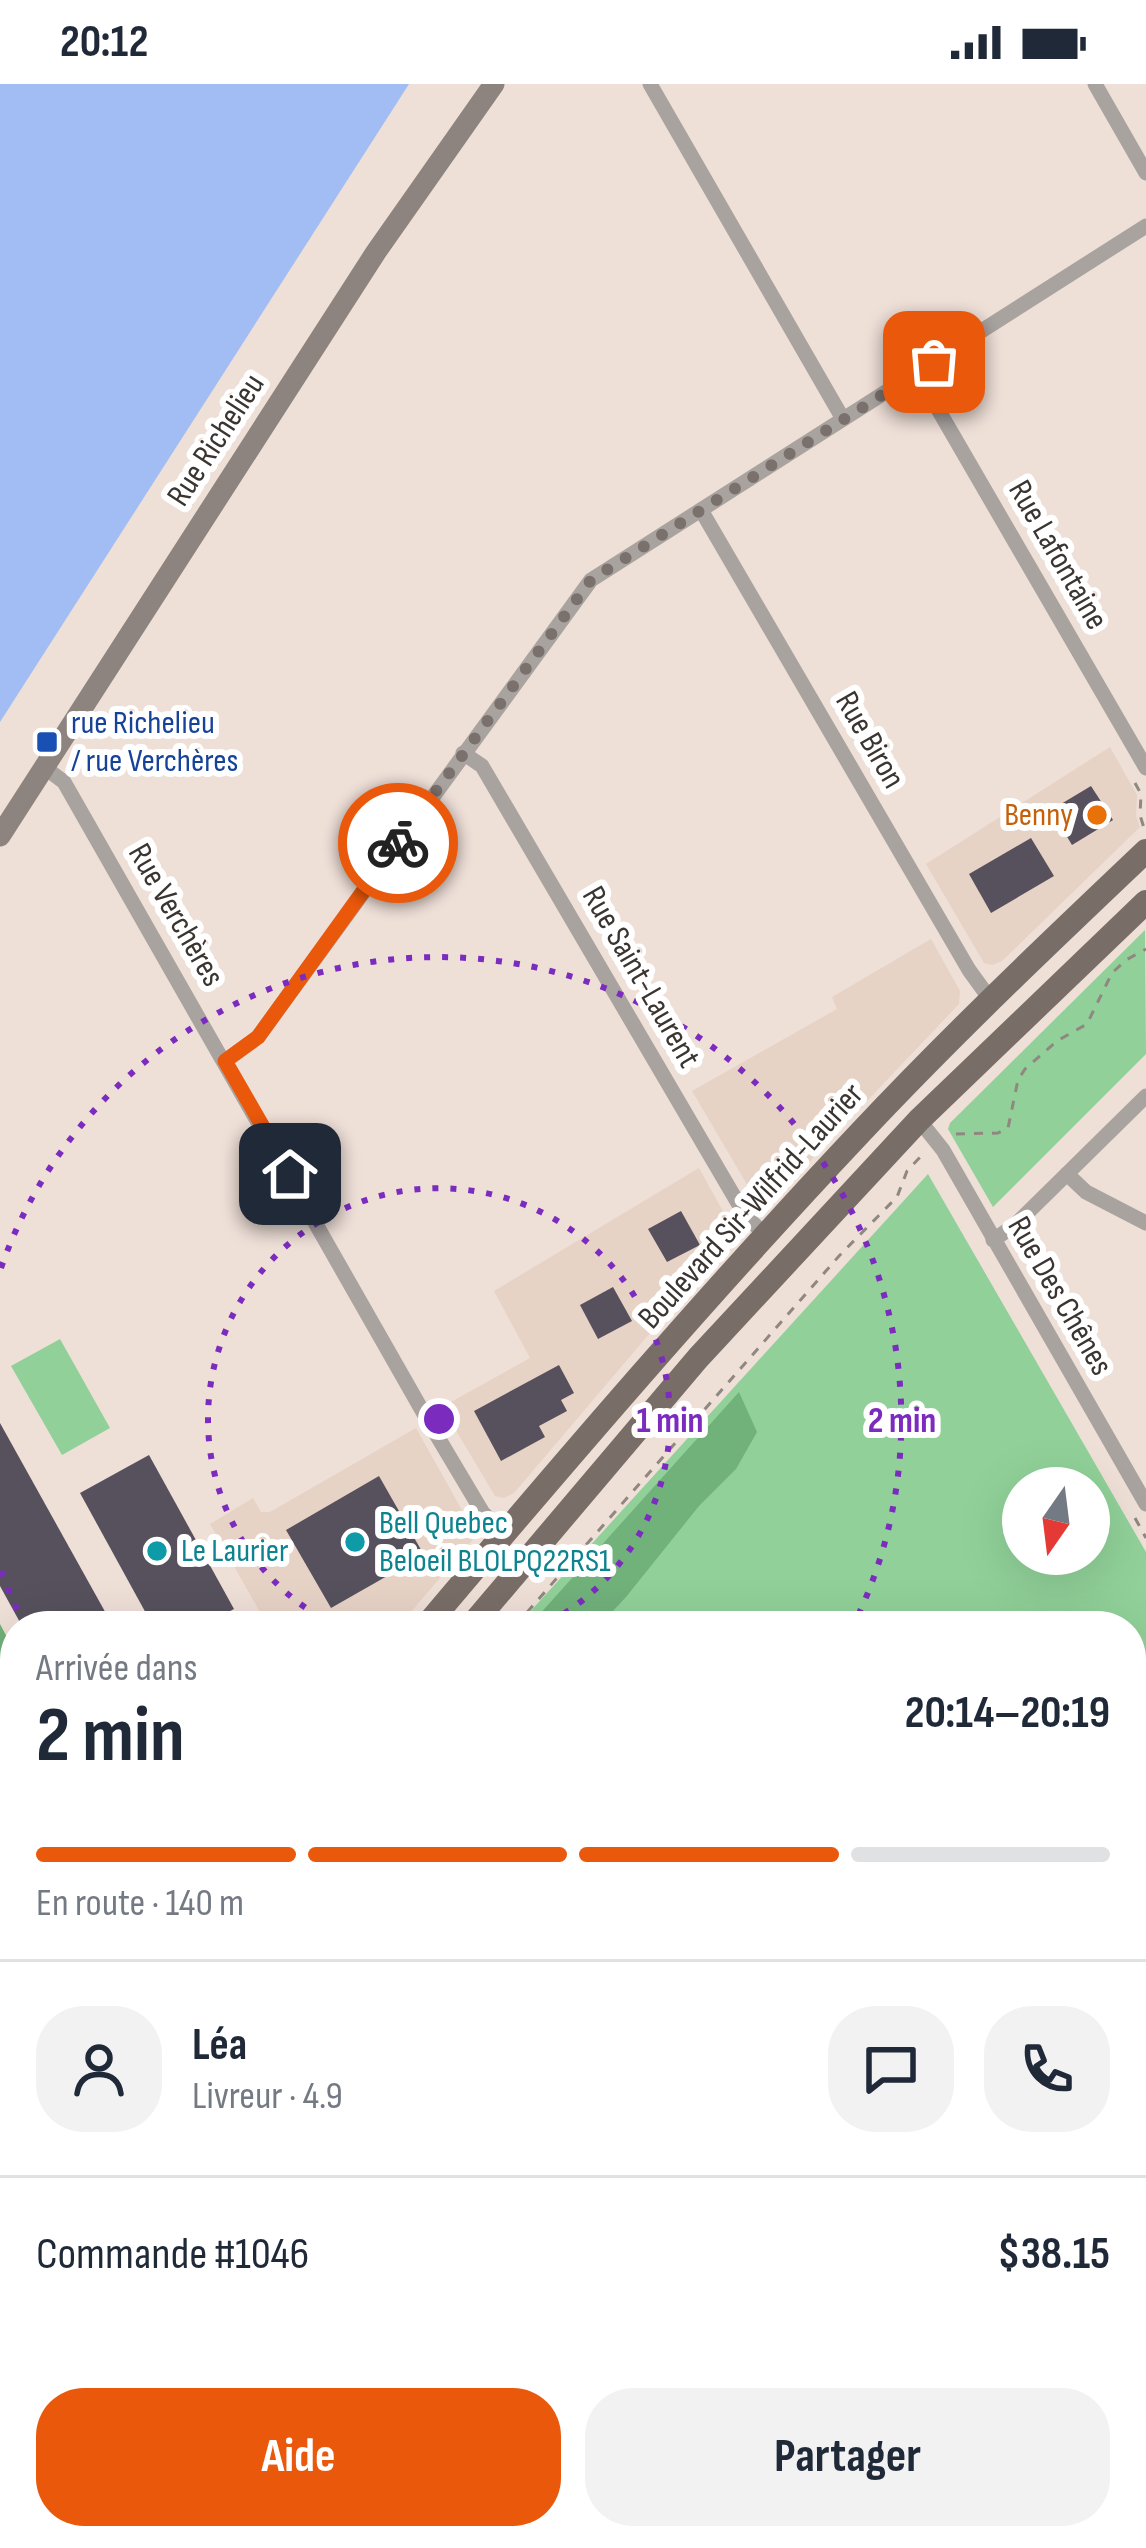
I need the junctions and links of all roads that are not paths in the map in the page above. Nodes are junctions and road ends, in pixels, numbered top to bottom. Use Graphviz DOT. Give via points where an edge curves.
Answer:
graph roads {
  1 [pos="494,84"];
  2 [pos="650,84"];
  3 [pos="1095,84"];
  4 [pos="1146,172"];
  5 [pos="1146,226"];
  6 [pos="917,373"];
  7 [pos="843,419"];
  8 [pos="701,510"];
  9 [pos="463,752"];
  10 [pos="44,767"];
  11 [pos="1146,768"];
  12 [pos="0,836"];
  13 [pos="1146,851"];
  14 [pos="1146,902"];
  15 [pos="990,999"];
  16 [pos="225,1061"];
  17 [pos="1146,1096"];
  18 [pos="919,1120"];
  19 [pos="1067,1174"];
  20 [pos="1146,1223"];
  21 [pos="765,1235"];
  22 [pos="993,1240"];
  23 [pos="1146,1504"];
  24 [pos="504,1533"];
  25 [pos="439,1611"];
  26 [pos="484,1611"];
  1 -- 10 [label="main road, Rue Richelieu" via="376,252"];
  2 -- 7 [label="street"];
  3 -- 4 [label="street"];
  5 -- 6 [label="street"];
  6 -- 7 [label="street"];
  6 -- 11 [label="street, Rue Lafontaine"];
  7 -- 8 [label="street"];
  8 -- 9 [label="street" via="585,586"];
  8 -- 15 [label="street, Rue Biron"];
  9 -- 16 [label="street" via="258,1037"];
  9 -- 21 [label="street, Rue Saint-Laurent" via="482,766"];
  10 -- 12 [label="main road, Rue Richelieu"];
  10 -- 16 [label="street, Rue Verchères" via="64,782"];
  13 -- 15 [label="main road, Boulevard Sir-Wilfrid-Laurier"];
  14 -- 18 [label="main road, Boulevard Sir-Wilfrid-Laurier"];
  15 -- 21 [label="main road, Boulevard Sir-Wilfrid-Laurier"];
  16 -- 24 [label="street, Rue Verchères" via="483,1514"];
  17 -- 19 [label="street"];
  18 -- 22 [label="street, Rue Des Chênes"];
  18 -- 26 [label="main road, Boulevard Sir-Wilfrid-Laurier" via="698,1358"];
  19 -- 20 [label="street"];
  19 -- 22 [label="street"];
  21 -- 24 [label="main road, Boulevard Sir-Wilfrid-Laurier"];
  22 -- 23 [label="street, Rue Des Chênes"];
  24 -- 25 [label="main road, Boulevard Sir-Wilfrid-Laurier"];
}
